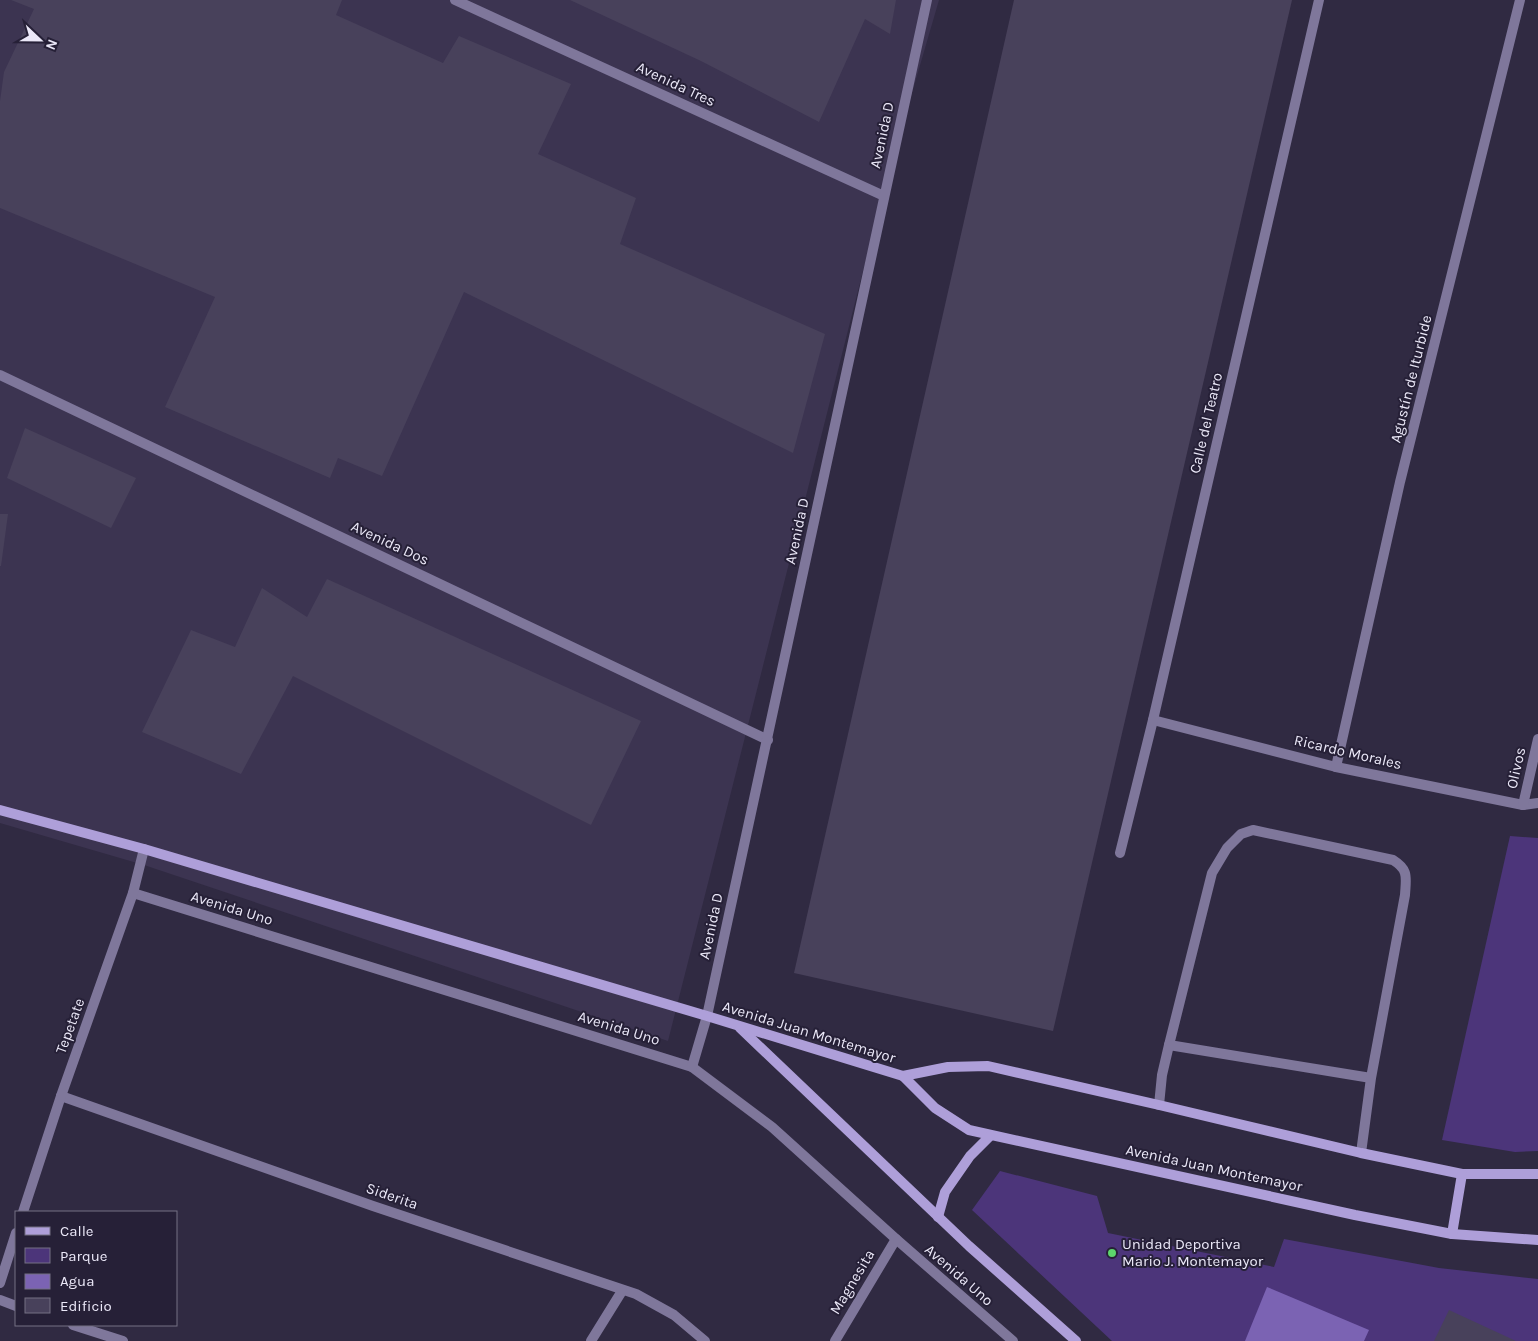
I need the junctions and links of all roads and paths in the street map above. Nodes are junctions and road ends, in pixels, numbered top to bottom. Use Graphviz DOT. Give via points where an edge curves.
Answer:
graph roads {
  1 [pos="455,0"];
  2 [pos="927,0"];
  3 [pos="1318,0"];
  4 [pos="1520,0"];
  5 [pos="884,196"];
  6 [pos="0,375"];
  7 [pos="1153,720"];
  8 [pos="1538,739"];
  9 [pos="768,740"];
  10 [pos="1336,767"];
  11 [pos="1538,803"];
  12 [pos="1523,804"];
  13 [pos="0,810"];
  14 [pos="144,849"];
  15 [pos="1120,853"];
  16 [pos="133,893"];
  17 [pos="707,1016"];
  18 [pos="738,1026"];
  19 [pos="1169,1045"];
  20 [pos="692,1067"];
  21 [pos="903,1076"];
  22 [pos="1371,1078"];
  23 [pos="61,1096"];
  24 [pos="1159,1105"];
  25 [pos="990,1136"];
  26 [pos="1361,1154"];
  27 [pos="1462,1174"];
  28 [pos="1538,1174"];
  29 [pos="23,1211"];
  30 [pos="938,1217"];
  31 [pos="1452,1234"];
  32 [pos="15,1236"];
  33 [pos="896,1239"];
  34 [pos="1538,1240"];
  35 [pos="0,1283"];
  36 [pos="622,1291"];
  37 [pos="0,1300"];
  38 [pos="15,1306"];
  39 [pos="76,1326"];
  40 [pos="122,1341"];
  41 [pos="590,1341"];
  42 [pos="705,1341"];
  43 [pos="835,1341"];
  44 [pos="1012,1341"];
  45 [pos="1076,1341"];
  1 -- 5 [label="street, Avenida Tres"];
  2 -- 5 [label="street, Avenida D"];
  3 -- 7 [label="street, Calle del Teatro"];
  4 -- 10 [label="street, Agustín de Iturbide" via="1400,482"];
  5 -- 9 [label="street, Avenida D"];
  6 -- 9 [label="street, Avenida Dos"];
  7 -- 10 [label="street, Ricardo Morales"];
  7 -- 15 [label="street, Calle del Teatro"];
  8 -- 12 [label="street, Olivos"];
  9 -- 17 [label="street, Avenida D"];
  10 -- 12 [label="street, Ricardo Morales"];
  11 -- 12 [label="street, Ricardo Morales"];
  13 -- 14 [label="street, Avenida Uno"];
  14 -- 16 [label="street, Tepetate"];
  14 -- 17 [label="street, Avenida Uno"];
  16 -- 20 [label="street, Avenida Uno"];
  16 -- 23 [label="street, Tepetate"];
  17 -- 18 [label="street, Avenida Juan Montemayor"];
  17 -- 20 [label="street, Avenida D"];
  18 -- 21 [label="street, Avenida Juan Montemayor"];
  18 -- 30 [label="street, Avenida Uno"];
  19 -- 22 [label="street"];
  19 -- 22 [label="street" via="1212,873 1227,848 1241,834 1253,830 1393,860 1406,872 1406,895"];
  19 -- 24 [label="street"];
  20 -- 33 [label="street, Avenida Uno" via="772,1127"];
  21 -- 24 [label="street, Avenida Juan Montemayor" via="948,1067 988,1066"];
  21 -- 25 [label="street, Avenida Juan Montemayor" via="936,1108 969,1130"];
  22 -- 26 [label="street"];
  23 -- 29 [label="street, Tepetate"];
  23 -- 36 [label="street, Siderita"];
  24 -- 26 [label="street, Avenida Juan Montemayor"];
  25 -- 30 [label="street" via="970,1156 945,1192"];
  25 -- 31 [label="street, Avenida Juan Montemayor"];
  26 -- 27 [label="street, Avenida Juan Montemayor"];
  27 -- 28 [label="street, Avenida Juan Montemayor"];
  27 -- 31 [label="street"];
  30 -- 45 [label="street, Avenida Uno"];
  31 -- 34 [label="street, Avenida Juan Montemayor"];
  32 -- 35 [label="street"];
  33 -- 43 [label="street, Magnesita"];
  33 -- 44 [label="street, Avenida Uno"];
  36 -- 41 [label="street"];
  36 -- 42 [label="street, Siderita" via="636,1294 664,1309"];
  37 -- 38 [label="street"];
  39 -- 40 [label="street"];
}
